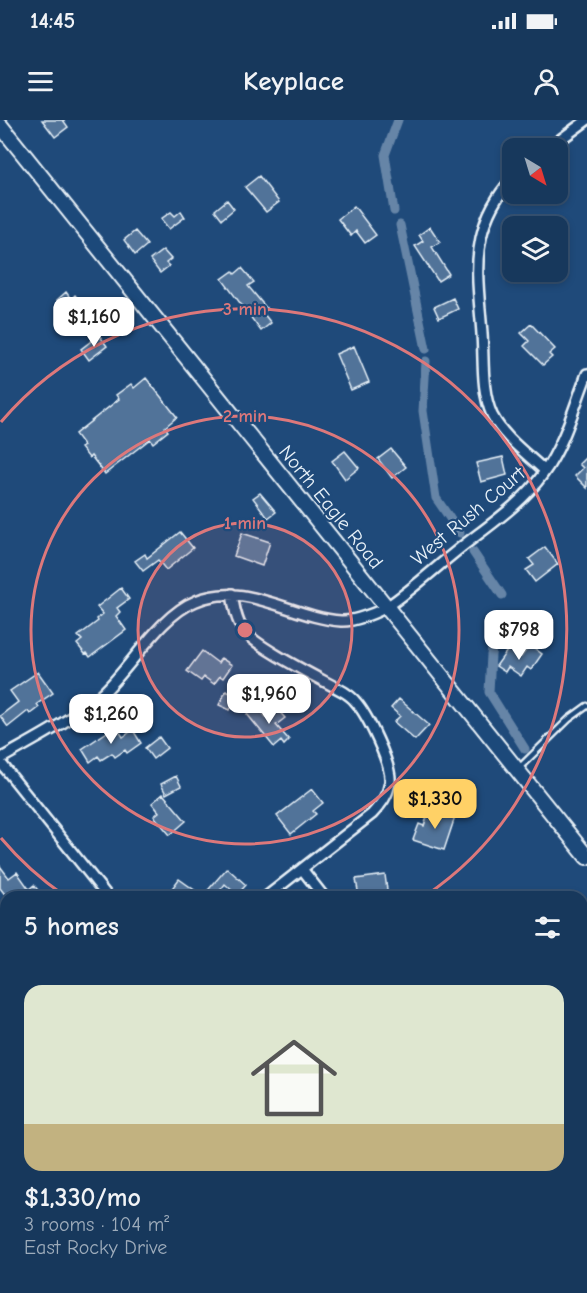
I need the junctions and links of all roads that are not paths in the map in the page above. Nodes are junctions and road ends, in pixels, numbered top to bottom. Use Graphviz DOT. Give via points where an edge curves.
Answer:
graph roads {
  1 [pos="6,120"];
  2 [pos="586,120"];
  3 [pos="0,125"];
  4 [pos="562,138"];
  5 [pos="502,191"];
  6 [pos="587,374"];
  7 [pos="545,471"];
  8 [pos="232,594"];
  9 [pos="386,607"];
  10 [pos="587,706"];
  11 [pos="0,760"];
  12 [pos="517,770"];
  13 [pos="587,857"];
  14 [pos="302,869"];
  15 [pos="103,891"];
  16 [pos="274,891"];
  17 [pos="319,891"];
  1 -- 3 [label="street"];
  2 -- 4 [label="street"];
  3 -- 9 [label="main road, North Eagle Road"];
  5 -- 7 [label="street" via="483,228 479,249 486,393 492,415 504,433"];
  6 -- 7 [label="street, West Rush Court"];
  7 -- 9 [label="street, West Rush Court" via="517,502"];
  8 -- 9 [label="street, West Rush Court" via="344,622"];
  8 -- 11 [label="street" via="213,595 179,610 96,699"];
  8 -- 14 [label="street" via="243,630 354,700 388,763 390,779 383,802"];
  9 -- 12 [label="main road, North Eagle Road"];
  10 -- 12 [label="lane"];
  11 -- 15 [label="street"];
  12 -- 13 [label="main road, North Eagle Road"];
  14 -- 16 [label="street"];
  14 -- 17 [label="street"];
}
